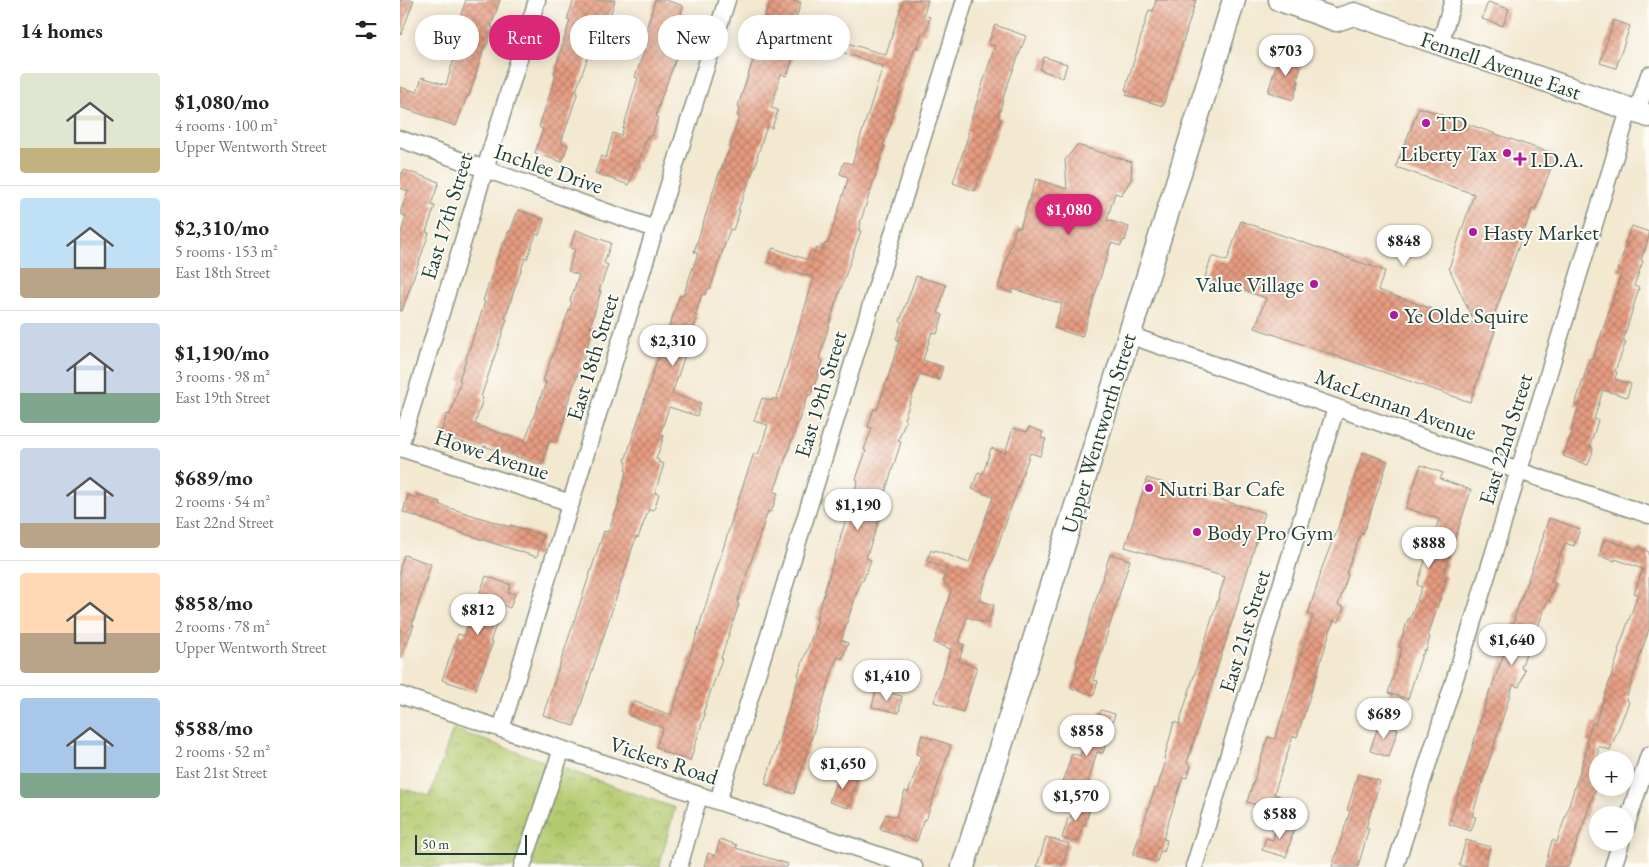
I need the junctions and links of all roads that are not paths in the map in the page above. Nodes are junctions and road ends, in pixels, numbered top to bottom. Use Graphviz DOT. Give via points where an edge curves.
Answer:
graph roads {
  1 [pos="537,0"];
  2 [pos="728,0"];
  3 [pos="965,0"];
  4 [pos="1234,0"];
  5 [pos="1280,0"];
  6 [pos="1453,0"];
  7 [pos="1350,7"];
  8 [pos="1440,44"];
  9 [pos="1649,75"];
  10 [pos="1639,113"];
  11 [pos="400,139"];
  12 [pos="484,168"];
  13 [pos="655,228"];
  14 [pos="1129,335"];
  15 [pos="1336,408"];
  16 [pos="400,447"];
  17 [pos="1519,471"];
  18 [pos="571,503"];
  19 [pos="1649,515"];
  20 [pos="400,695"];
  21 [pos="501,729"];
  22 [pos="562,750"];
  23 [pos="1649,755"];
  24 [pos="699,796"];
  25 [pos="718,802"];
  26 [pos="1633,806"];
  27 [pos="1618,851"];
  28 [pos="522,867"];
  29 [pos="679,867"];
  30 [pos="914,867"];
  31 [pos="963,867"];
  32 [pos="1194,867"];
  33 [pos="1396,867"];
  34 [pos="1613,867"];
  1 -- 12 [label="street, East 17th Street"];
  2 -- 13 [label="street, East 18th Street"];
  3 -- 25 [label="street, East 19th Street"];
  4 -- 14 [label="main road, Upper Wentworth Street"];
  5 -- 7 [label="main road, Fennell Avenue East" via="1336,20"];
  6 -- 8 [label="street"];
  7 -- 8 [label="main road, Fennell Avenue East"];
  8 -- 10 [label="main road, Fennell Avenue East"];
  9 -- 10 [label="street, East 22nd Street"];
  10 -- 17 [label="street, East 22nd Street"];
  11 -- 12 [label="street, Inchlee Drive"];
  12 -- 13 [label="street, Inchlee Drive"];
  12 -- 16 [label="street, East 17th Street"];
  13 -- 18 [label="street, East 18th Street"];
  14 -- 15 [label="street, MacLennan Avenue"];
  14 -- 31 [label="main road, Upper Wentworth Street"];
  15 -- 17 [label="street, MacLennan Avenue"];
  15 -- 32 [label="street, East 21st Street"];
  16 -- 18 [label="street, Howe Avenue"];
  17 -- 19 [label="street, MacLennan Avenue"];
  17 -- 33 [label="street, East 22nd Street"];
  18 -- 21 [label="street, East 18th Street"];
  20 -- 21 [label="street, Vickers Road"];
  21 -- 22 [label="street, Vickers Road"];
  22 -- 24 [label="street, Vickers Road"];
  22 -- 28 [label="street"];
  23 -- 26 [label="street"];
  24 -- 25 [label="street, Vickers Road"];
  24 -- 29 [label="street"];
  25 -- 30 [label="street, Vickers Road"];
  27 -- 34 [label="street"];
}
